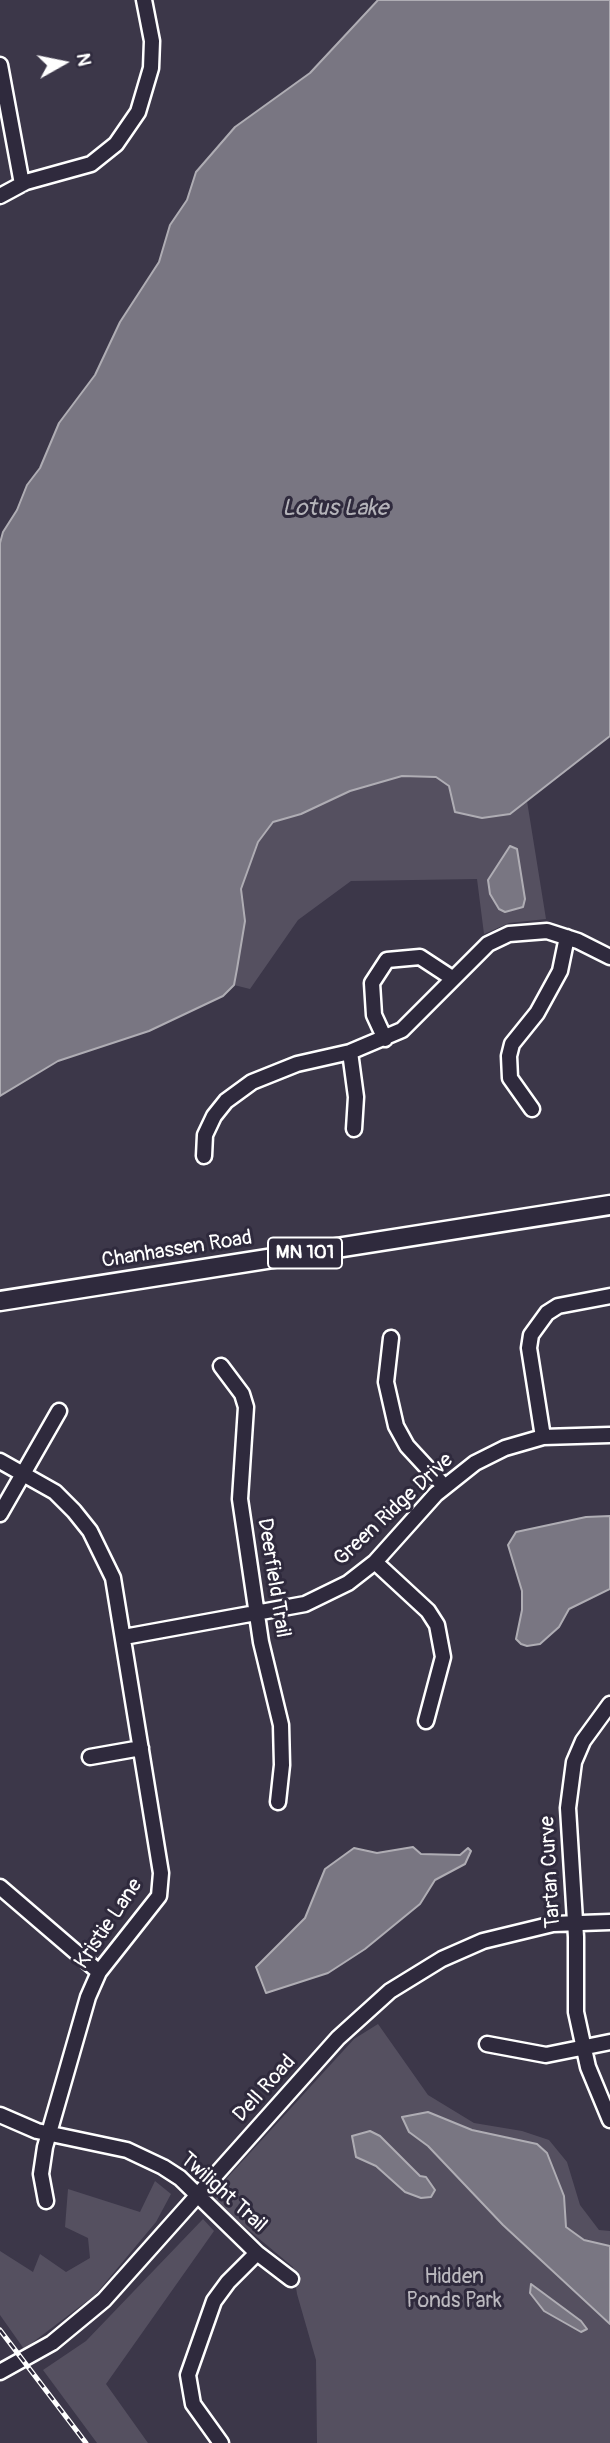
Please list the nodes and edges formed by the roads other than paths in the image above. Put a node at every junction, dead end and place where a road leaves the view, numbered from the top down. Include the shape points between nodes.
1 (144, 0) edge
2 (0, 65) edge
3 (22, 184) junction
4 (0, 196) edge
5 (567, 937) junction
6 (610, 957) edge
7 (453, 978) junction
8 (385, 1039) junction
9 (350, 1052) junction
10 (532, 1109) dead end
11 (354, 1129) dead end
12 (204, 1156) dead end
13 (610, 1205) edge
14 (610, 1296) edge
15 (0, 1301) edge
16 (391, 1338) dead end
17 (222, 1366) dead end
18 (59, 1411) dead end
19 (610, 1435) edge
20 (543, 1437) junction
21 (0, 1461) edge
22 (24, 1472) junction
23 (444, 1486) junction
24 (0, 1514) edge
25 (375, 1562) junction
26 (256, 1614) junction
27 (124, 1637) junction
28 (610, 1704) edge
29 (426, 1721) dead end
30 (141, 1748) junction
31 (90, 1757) dead end
32 (278, 1802) dead end
33 (0, 1888) edge
34 (610, 1922) edge
35 (575, 1923) junction
36 (99, 1972) junction
37 (610, 2042) edge
38 (487, 2043) dead end
39 (583, 2048) junction
40 (0, 2115) edge
41 (610, 2120) edge
42 (48, 2134) junction
43 (199, 2195) junction
44 (46, 2201) dead end
45 (257, 2253) junction
46 (291, 2279) dead end
47 (0, 2372) edge
48 (221, 2443) edge

1 - 3 street via 152,41 151,68 138,112 116,144 92,164
2 - 3 street
3 - 4 street
5 - 6 street
5 - 7 street via 547,931 509,934 488,944
5 - 10 street via 560,971 537,1013 512,1044 509,1056 510,1078
7 - 8 street via 402,1030
7 - 8 street via 419,957 387,960 372,983 374,1016
8 - 9 street
9 - 11 street via 356,1097
9 - 12 street via 297,1064 252,1082 214,1116 205,1135
13 - 15 main road, Chanhassen Road / MN 101
14 - 20 street via 558,1306 531,1335 529,1348
16 - 23 street via 386,1382 396,1426 407,1446
17 - 26 street, Deerfield Trail via 246,1407 240,1499
18 - 22 street
19 - 20 street, Green Ridge Drive
20 - 23 street, Green Ridge Drive via 505,1448
21 - 22 street, Kristie Lane
22 - 24 street
22 - 27 street, Kristie Lane via 55,1492 90,1531 113,1578
23 - 25 street, Green Ridge Drive
25 - 26 street, Green Ridge Drive via 305,1604
25 - 29 street via 437,1625 443,1657
26 - 27 street, Green Ridge Drive
26 - 32 street, Deerfield Trail via 281,1724
27 - 30 street, Kristie Lane
28 - 35 street, Tartan Curve via 583,1741 569,1786
30 - 31 street
30 - 36 street, Kristie Lane via 162,1885 152,1906
33 - 36 street
34 - 35 street, Dell Road
35 - 39 street, Tartan Curve via 574,1983
35 - 43 street, Dell Road via 483,1941 442,1959 390,1991 338,2038
36 - 42 street, Kristie Lane via 79,2023
37 - 39 street
38 - 39 street via 546,2055
39 - 41 street, Tartan Curve
40 - 42 street, Twilight Trail
42 - 43 street, Twilight Trail via 146,2157
42 - 44 street, Kristie Lane via 41,2174
43 - 45 street, Twilight Trail
43 - 47 street, Dell Road via 79,2323
45 - 46 street, Twilight Trail
45 - 48 street via 214,2301 188,2375 193,2404

